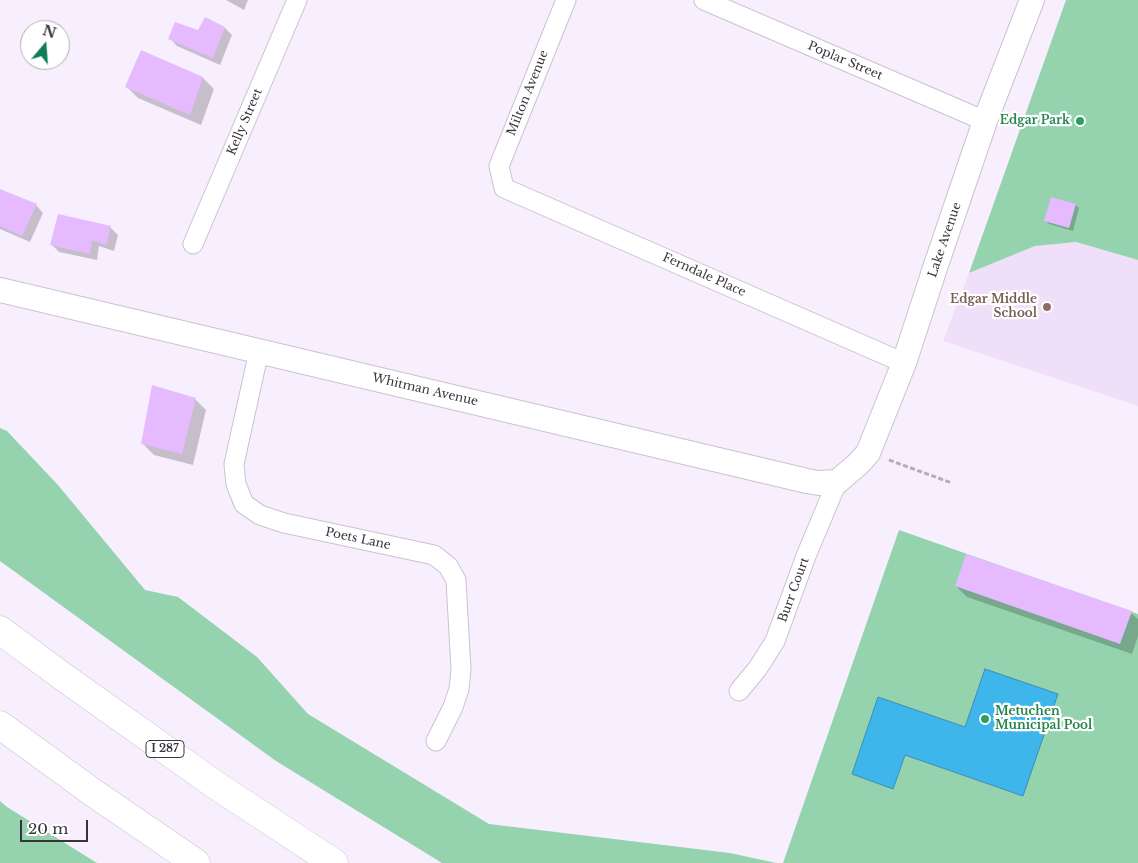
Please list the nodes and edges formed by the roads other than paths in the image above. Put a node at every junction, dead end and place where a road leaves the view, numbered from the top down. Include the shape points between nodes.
1 (297, 0) edge
2 (566, 0) edge
3 (704, 0) edge
4 (1032, 0) edge
5 (986, 121) junction
6 (504, 188) joint
7 (193, 244) dead end
8 (0, 290) edge
9 (258, 351) junction
10 (904, 363) junction
11 (842, 478) junction
12 (0, 630) edge
13 (739, 691) dead end
14 (0, 725) edge
15 (436, 741) dead end
16 (196, 863) edge
17 (334, 863) edge

1 - 7 street, Kelly Street
2 - 6 street, Milton Avenue via 499,166
3 - 5 street, Poplar Street
4 - 5 street, Lake Avenue
5 - 10 street, Lake Avenue
6 - 10 street, Ferndale Place
8 - 9 street, Whitman Avenue
9 - 11 street, Whitman Avenue via 819,483
9 - 15 street, Poets Lane via 234,464 236,484 244,504 260,515 284,523 434,555 448,566 456,580 461,670 459,689
10 - 11 street, Lake Avenue via 868,453
11 - 13 street, Burr Court via 806,556 775,641
12 - 17 highway, I 287 via 217,786
14 - 16 highway

